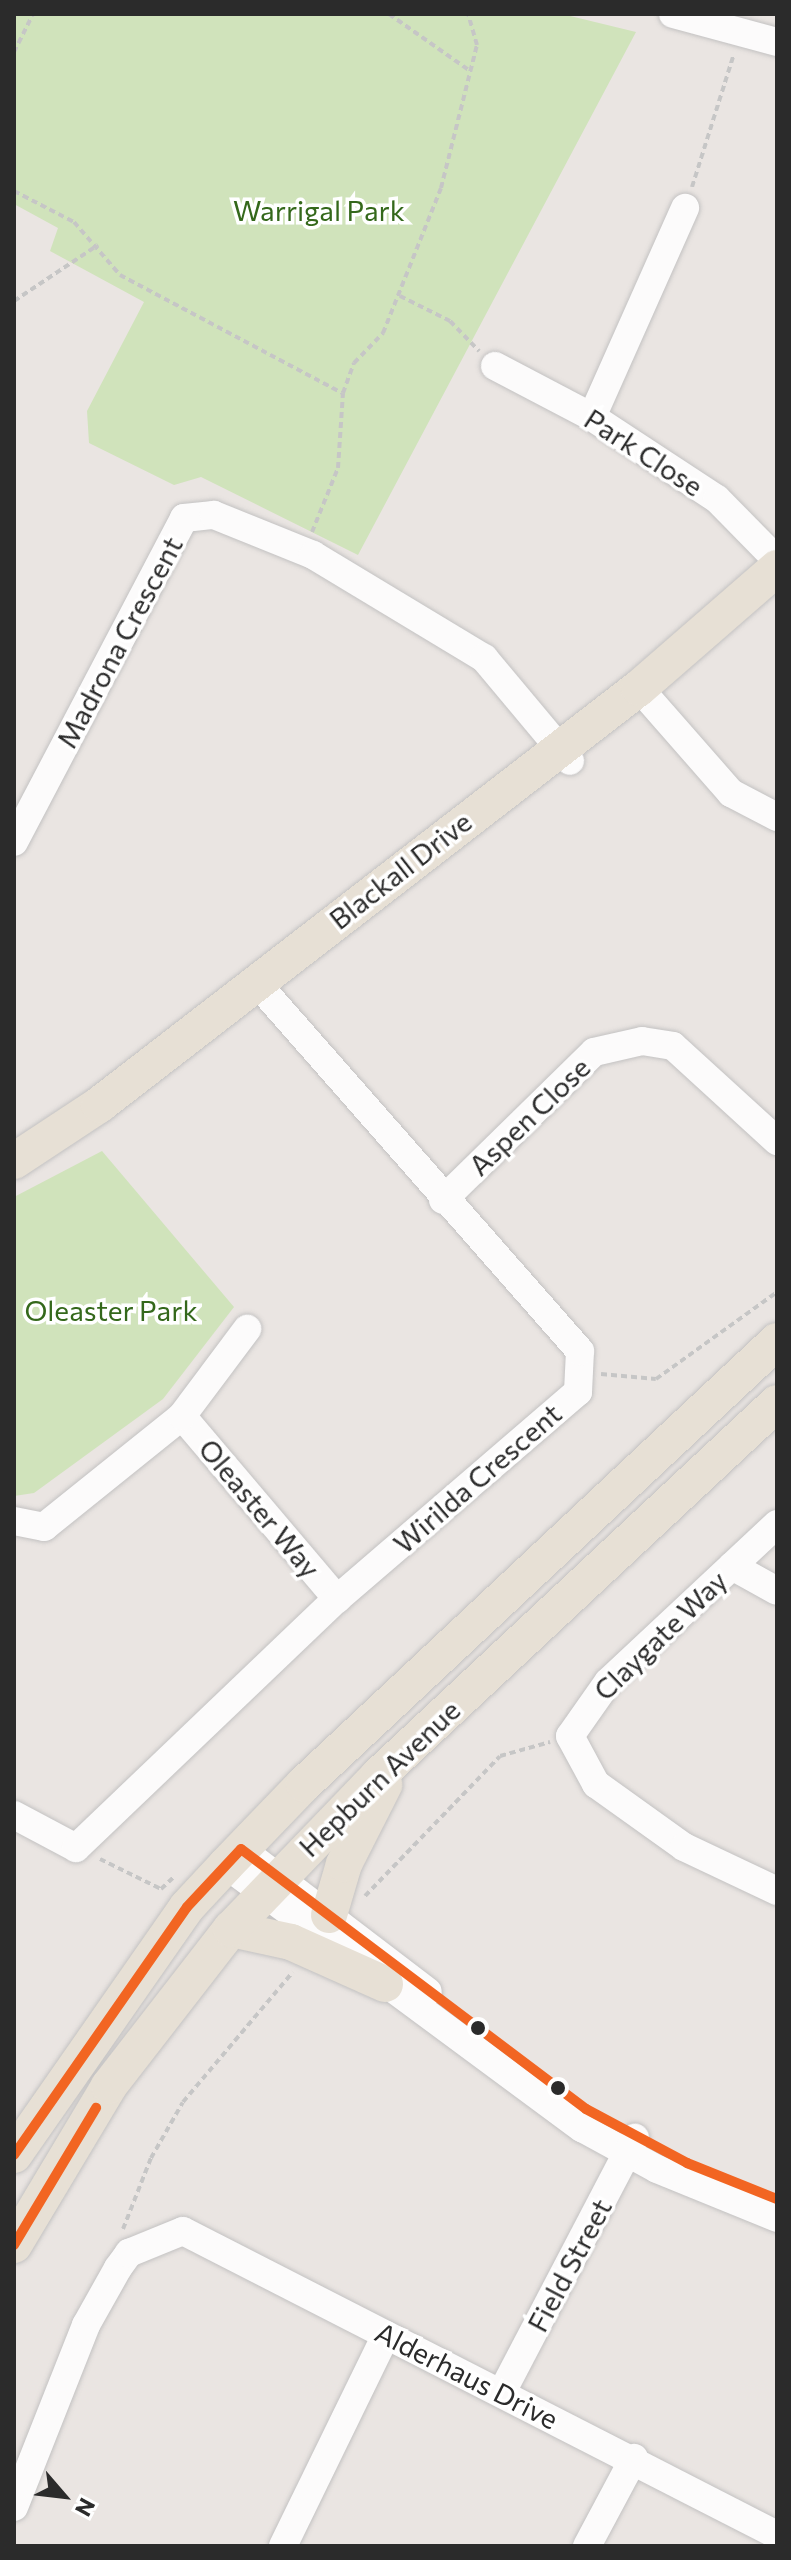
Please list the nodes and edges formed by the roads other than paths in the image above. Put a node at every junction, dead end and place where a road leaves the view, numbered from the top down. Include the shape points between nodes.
1 (673, 14) edge
2 (777, 42) edge
3 (685, 208) road end
4 (495, 366) road end
5 (592, 417) junction
6 (777, 560) edge
7 (777, 568) edge
8 (777, 596) edge
9 (645, 696) junction
10 (564, 754) junction
11 (777, 817) edge
12 (14, 842) edge
13 (261, 989) junction
14 (777, 1141) edge
15 (14, 1161) edge
16 (14, 1178) edge
17 (443, 1200) junction
18 (247, 1329) dead end
19 (777, 1341) edge
20 (777, 1403) edge
21 (182, 1416) junction
22 (14, 1521) edge
23 (777, 1524) edge
24 (732, 1566) junction
25 (777, 1591) edge
26 (337, 1599) junction
27 (421, 1736) junction
28 (14, 1815) edge
29 (234, 1857) junction
30 (271, 1885) junction
31 (777, 1891) edge
32 (329, 1915) junction
33 (231, 1929) junction
34 (385, 1984) junction
35 (631, 2146) junction
36 (14, 2155) edge
37 (777, 2199) edge
38 (777, 2218) edge
39 (14, 2245) edge
40 (386, 2335) junction
41 (502, 2392) junction
42 (634, 2458) junction
43 (14, 2507) edge
44 (777, 2535) edge
45 (283, 2546) edge
46 (587, 2546) edge

1 - 2 street
3 - 5 street
4 - 5 street, Park Close
5 - 6 street, Park Close via 717,499
7 - 9 main road, Blackall Drive
8 - 9 main road, Blackall Drive
9 - 10 main road, Blackall Drive
9 - 11 street via 731,793
10 - 12 street, Madrona Crescent via 484,658 313,555 214,515 184,518
10 - 13 main road, Blackall Drive
13 - 15 main road, Blackall Drive
13 - 16 main road, Blackall Drive via 99,1127
13 - 17 street, Wirilda Crescent
14 - 17 street, Aspen Close via 673,1046 642,1041 594,1052
17 - 26 street, Wirilda Crescent via 580,1351 578,1392
18 - 21 street, Oleaster Way
19 - 29 main road, Hepburn Avenue
20 - 27 main road, Hepburn Avenue
21 - 22 street, Oleaster Way via 44,1527
21 - 26 street, Oleaster Way
23 - 24 street, Claygate Way
24 - 25 street
24 - 31 street, Claygate Way via 608,1682 570,1736 596,1784 684,1847
26 - 28 street, Wirilda Crescent via 76,1848
27 - 30 main road, Hepburn Avenue
27 - 32 main road via 363,1822
29 - 30 street
29 - 36 main road, Hepburn Avenue via 187,1907
30 - 32 street
30 - 33 main road, Hepburn Avenue
30 - 34 street
32 - 35 street
33 - 34 main road via 291,1942
33 - 39 main road, Hepburn Avenue via 109,2086
34 - 35 street via 548,2106
35 - 37 street
35 - 38 street
35 - 41 street, Field Street
40 - 41 street, Alderhaus Drive
40 - 43 street, Alderhaus Drive via 203,2237 183,2231 129,2253 86,2325
40 - 45 street
41 - 42 street, Alderhaus Drive
42 - 44 street, Alderhaus Drive
42 - 46 street

